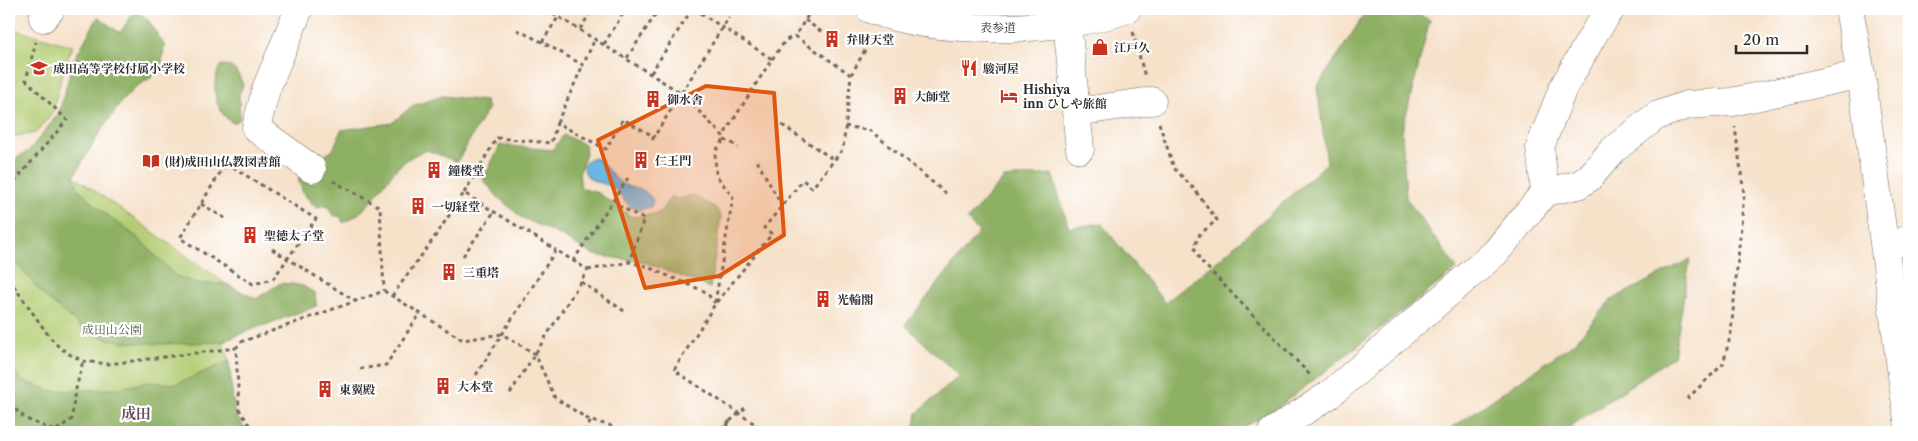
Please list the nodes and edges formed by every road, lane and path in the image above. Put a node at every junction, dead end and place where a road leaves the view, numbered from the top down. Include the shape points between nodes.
1 (299, 9) edge
2 (546, 9) edge
3 (593, 9) edge
4 (626, 9) edge
5 (659, 9) edge
6 (693, 9) edge
7 (812, 9) edge
8 (871, 9) edge
9 (1611, 9) edge
10 (1849, 9) edge
11 (47, 13) edge
12 (559, 16) junction
13 (729, 17) dead end
14 (1129, 17) edge
15 (805, 20) junction
16 (1067, 23) junction
17 (722, 27) junction
18 (517, 30) dead end
19 (580, 30) junction
20 (823, 33) dead end
21 (795, 36) junction
22 (595, 39) junction
23 (542, 42) junction
24 (604, 44) junction
25 (627, 58) junction
26 (772, 59) junction
27 (583, 65) junction
28 (651, 74) junction
29 (1861, 74) junction
30 (850, 75) junction
31 (681, 93) junction
32 (1152, 101) junction
33 (1732, 102) junction
34 (1076, 112) junction
35 (557, 123) junction
36 (782, 125) dead end
37 (845, 126) junction
38 (724, 138) junction
39 (738, 148) dead end
40 (1080, 149) dead end
41 (834, 160) junction
42 (757, 162) dead end
43 (312, 169) joint
44 (627, 179) dead end
45 (9, 188) edge
46 (1545, 192) junction
47 (464, 193) junction
48 (949, 196) dead end
49 (615, 198) junction
50 (201, 204) junction
51 (782, 206) junction
52 (494, 212) junction
53 (228, 220) dead end
54 (1897, 243) edge
55 (272, 249) dead end
56 (556, 250) junction
57 (463, 256) dead end
58 (288, 259) junction
59 (574, 261) junction
60 (629, 262) junction
61 (588, 270) junction
62 (9, 279) edge
63 (581, 282) junction
64 (384, 291) junction
65 (392, 296) junction
66 (355, 301) junction
67 (715, 304) junction
68 (420, 313) junction
69 (627, 313) dead end
70 (502, 334) junction
71 (236, 348) junction
72 (535, 354) junction
73 (83, 361) junction
74 (360, 368) dead end
75 (476, 375) dead end
76 (1329, 395) junction
77 (509, 396) dead end
78 (1686, 399) dead end
79 (9, 404) edge
80 (745, 408) dead end
81 (591, 421) junction
82 (726, 424) junction
83 (1909, 427) edge
84 (721, 429) dead end
85 (254, 432) edge
86 (584, 432) edge
87 (620, 432) edge
88 (738, 432) edge
89 (765, 432) edge
90 (1272, 432) edge

1 - 43 street via 266,90 256,128
2 - 12 path
3 - 19 path
4 - 24 path
5 - 25 path
6 - 17 path
6 - 28 path
7 - 15 path
8 - 16 street, 表参道 via 909,20 954,26
8 - 30 path via 868,20 873,37
9 - 46 street via 1563,88 1540,147
10 - 29 street
11 - 45 path via 26,80 67,120
12 - 19 path
12 - 23 path
13 - 17 path
14 - 16 street, 表参道 via 1113,14
14 - 32 path
15 - 20 path
15 - 21 path
16 - 34 street
17 - 26 path
17 - 31 path
18 - 23 path
19 - 22 path
21 - 26 path via 786,40
21 - 30 path
22 - 24 path
22 - 27 path
23 - 27 path
24 - 25 path
25 - 28 path
26 - 38 path
27 - 35 path
28 - 31 path
29 - 33 street
29 - 54 street
30 - 37 path
31 - 35 path via 653,139 623,119 606,149
31 - 38 path
32 - 34 street
32 - 76 path via 1174,168 1217,220 1200,234 1194,247 1200,260
33 - 46 street via 1687,105 1656,116 1613,150 1589,178 1578,185
33 - 78 path via 1744,194 1731,333 1723,364
34 - 40 street
35 - 47 path via 551,143 497,138
36 - 41 path
37 - 41 path via 843,149
37 - 48 path via 871,131
38 - 39 path
38 - 67 path via 715,152 716,175 733,197
41 - 51 path via 812,188 803,180
42 - 51 path
43 - 64 path via 380,207
44 - 49 path
46 - 76 street via 1495,253
47 - 52 path
47 - 65 path
49 - 59 path
49 - 60 path via 619,206 644,219
50 - 53 path
50 - 58 path via 180,238 253,284 273,279
50 - 58 path via 226,163 316,219
51 - 67 path via 764,228 772,234
52 - 56 path
52 - 57 path
54 - 83 street
55 - 58 path
56 - 59 path
56 - 70 path
58 - 66 path
59 - 61 path
60 - 61 path
60 - 67 path via 706,292
61 - 63 path
62 - 73 path via 59,347
63 - 69 path
63 - 72 path
64 - 65 path
64 - 66 path
65 - 68 path
66 - 71 path via 241,342
67 - 89 path via 674,370
68 - 70 path via 464,340
68 - 74 path via 386,365
70 - 72 path
70 - 75 path
71 - 73 path via 108,364
71 - 85 path via 239,409
72 - 77 path
72 - 81 path via 555,398
73 - 79 path via 72,419 55,431 26,419
76 - 90 street
80 - 82 path, bridge
81 - 86 path
81 - 87 path via 609,425
82 - 84 path
82 - 88 path

